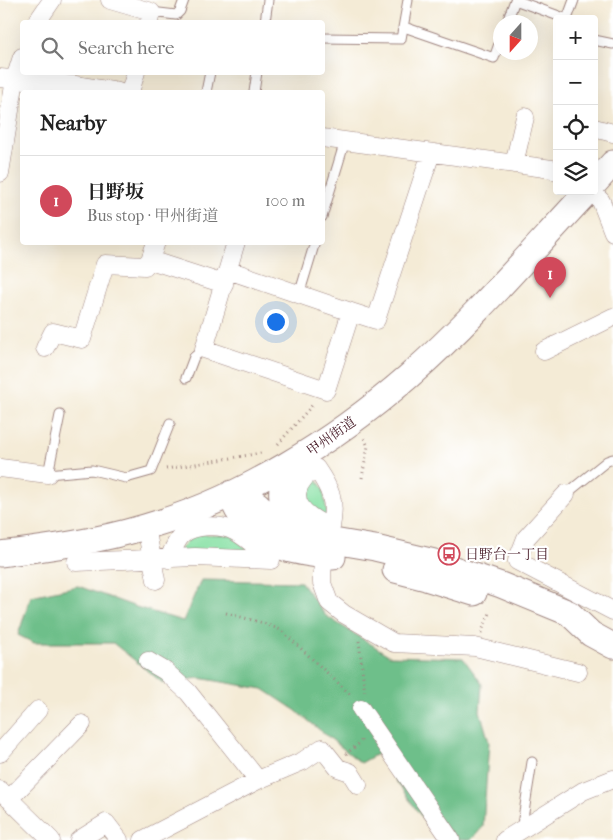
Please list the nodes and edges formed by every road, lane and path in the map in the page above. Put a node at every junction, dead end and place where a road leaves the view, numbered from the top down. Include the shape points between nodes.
1 (52, 0) edge
2 (110, 0) edge
3 (184, 0) edge
4 (268, 0) edge
5 (408, 0) edge
6 (574, 0) edge
7 (510, 15) edge
8 (556, 15) edge
9 (568, 15) edge
10 (150, 18) edge
11 (38, 20) edge
12 (264, 20) edge
13 (404, 28) junction
14 (325, 38) edge
15 (598, 41) edge
16 (613, 44) edge
17 (493, 58) edge
18 (20, 60) edge
19 (135, 75) edge
20 (209, 75) edge
21 (257, 75) edge
22 (8, 78) edge
23 (105, 90) edge
24 (131, 90) edge
25 (206, 90) edge
26 (254, 90) edge
27 (524, 117) dead end
28 (598, 129) edge
29 (613, 132) edge
30 (325, 138) edge
31 (345, 141) junction
32 (431, 154) junction
33 (613, 163) edge
34 (514, 164) junction
35 (553, 170) edge
36 (0, 173) edge
37 (598, 180) edge
38 (586, 195) edge
39 (594, 195) edge
40 (325, 207) edge
41 (613, 232) edge
42 (155, 245) edge
43 (235, 245) edge
44 (314, 245) edge
45 (150, 260) junction
46 (226, 277) junction
47 (299, 295) junction
48 (351, 312) junction
49 (613, 317) edge
50 (45, 348) dead end
51 (204, 349) junction
52 (544, 350) dead end
53 (186, 378) dead end
54 (326, 390) junction
55 (60, 415) dead end
56 (170, 422) dead end
57 (363, 436) dead end
58 (277, 445) dead end
59 (262, 453) dead end
60 (300, 457) junction
61 (613, 459) edge
62 (0, 468) edge
63 (151, 471) junction
64 (48, 474) junction
65 (362, 478) dead end
66 (232, 493) junction
67 (566, 494) joint
68 (146, 527) junction
69 (327, 541) junction
70 (0, 554) edge
71 (161, 559) junction
72 (76, 562) dead end
73 (156, 580) dead end
74 (491, 611) dead end
75 (613, 611) edge
76 (226, 613) dead end
77 (356, 621) junction
78 (613, 646) edge
79 (475, 647) junction
80 (148, 661) dead end
81 (578, 672) dead end
82 (361, 709) junction
83 (38, 710) dead end
84 (82, 724) dead end
85 (0, 753) edge
86 (334, 762) junction
87 (532, 762) dead end
88 (613, 778) edge
89 (258, 780) junction
90 (358, 785) dead end
91 (5, 794) edge
92 (521, 831) junction
93 (50, 840) edge
94 (79, 840) edge
95 (119, 840) edge
96 (143, 840) edge
97 (451, 840) edge
98 (505, 840) edge

1 - 11 street
2 - 10 street
3 - 10 lane via 176,15
4 - 12 lane
5 - 13 lane
6 - 9 lane
7 - 8 lane via 515,0
13 - 14 lane via 401,39
13 - 17 lane
15 - 16 lane
18 - 22 street
19 - 24 street
20 - 25 lane
21 - 26 lane
22 - 23 street
22 - 36 street
27 - 34 street
28 - 29 street
30 - 31 street
31 - 32 street
31 - 40 lane
32 - 34 street
32 - 48 street via 376,320
33 - 37 main road
34 - 35 street
38 - 60 main road, 甲州街道 via 423,363 378,402
39 - 41 street via 601,201
42 - 45 street
43 - 46 street
44 - 47 lane
45 - 46 street
45 - 50 street via 145,266 105,264 82,339 53,332
46 - 47 street
46 - 51 street
47 - 48 street
48 - 54 street
49 - 52 street
51 - 53 lane via 194,357
51 - 54 street
54 - 58 path
55 - 64 lane
56 - 63 lane
57 - 65 path via 368,446
59 - 63 path
60 - 66 main road, 甲州街道
60 - 69 main road via 287,474 281,490 285,507 293,521
61 - 67 lane
62 - 64 street
63 - 64 lane via 126,478 92,470
66 - 68 main road, 甲州街道
66 - 69 main road via 257,504 282,527
67 - 75 street via 526,538 517,561
68 - 70 main road, 甲州街道 via 100,539
68 - 71 street
69 - 77 street via 322,583 329,602
69 - 78 main road via 434,562 501,585 569,613 591,634
71 - 71 street via 195,557 271,560 233,530 220,526 195,528 183,535
71 - 72 street
71 - 73 street
74 - 79 path
76 - 82 path via 281,630
77 - 79 street via 394,643
77 - 82 path via 365,695
79 - 81 street
80 - 89 street via 188,692
82 - 86 path via 361,742
82 - 97 street
83 - 85 street
84 - 91 street
86 - 89 street via 322,748 303,761
86 - 90 street via 338,768 350,772
87 - 92 lane
88 - 92 street via 583,791
89 - 96 street
91 - 93 street
92 - 98 street
94 - 95 street via 106,823

